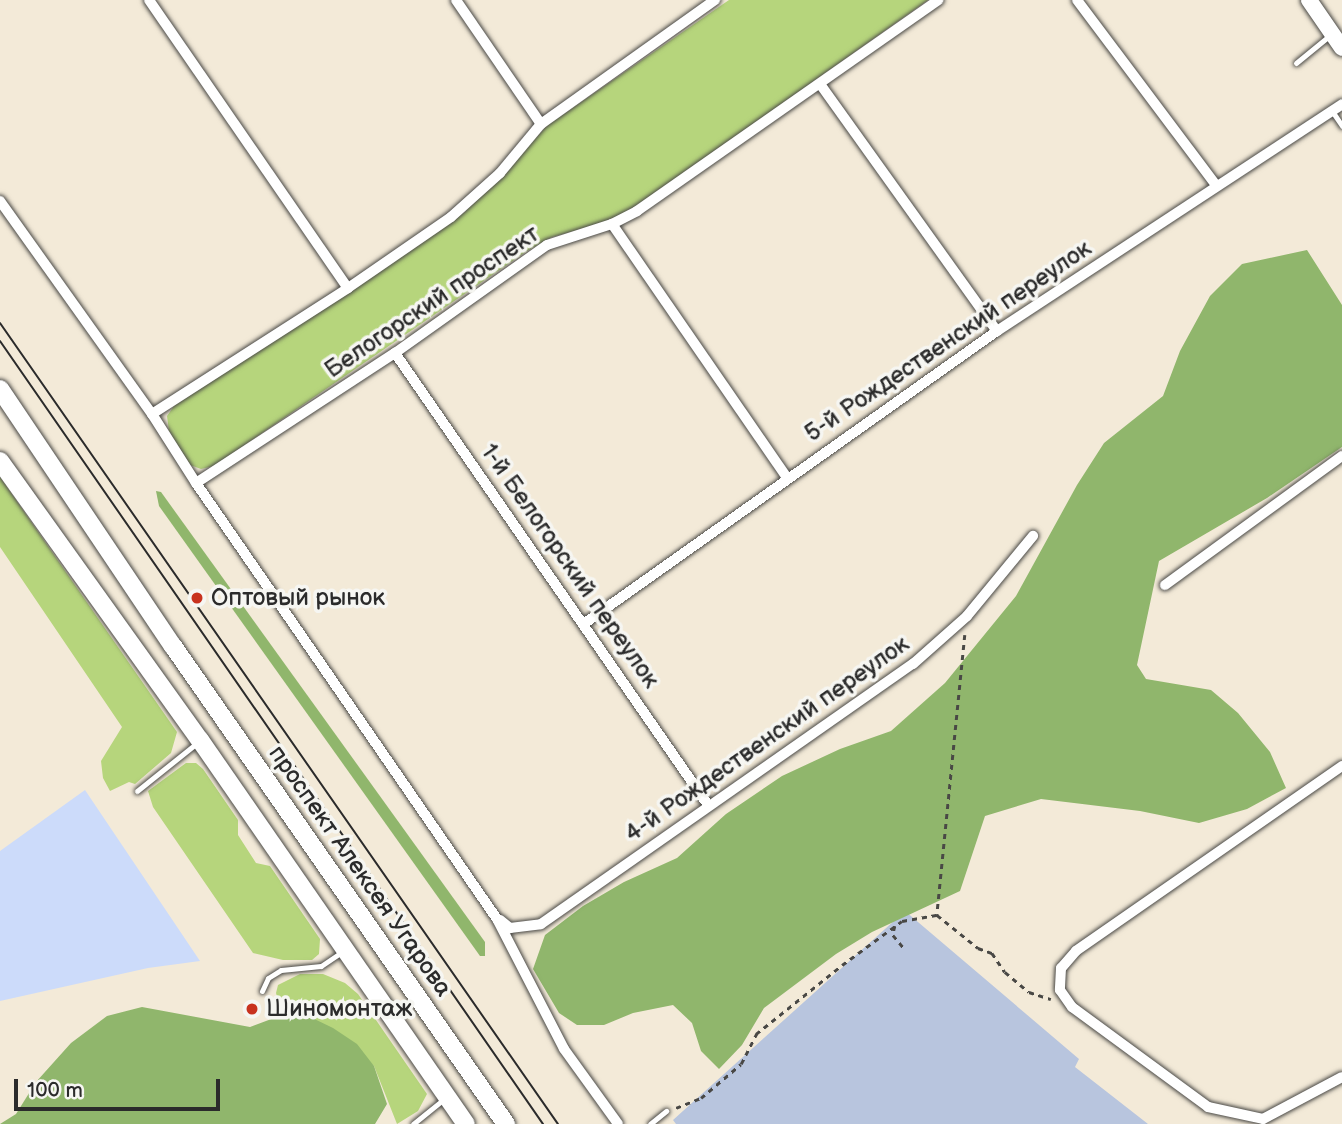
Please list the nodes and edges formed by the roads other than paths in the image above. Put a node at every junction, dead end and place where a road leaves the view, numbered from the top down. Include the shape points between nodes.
1 (149, 0) edge
2 (456, 0) edge
3 (715, 0) edge
4 (938, 0) edge
5 (1077, 0) edge
6 (1309, 0) edge
7 (1332, 34) junction
8 (1342, 48) edge
9 (1296, 62) dead end
10 (820, 84) junction
11 (1342, 104) edge
12 (1332, 111) junction
13 (541, 124) junction
14 (1342, 126) edge
15 (1216, 185) junction
16 (0, 201) edge
17 (612, 224) junction
18 (348, 288) junction
19 (997, 331) junction
20 (395, 353) junction
21 (0, 388) edge
22 (152, 414) junction
23 (1342, 456) edge
24 (0, 461) edge
25 (787, 478) junction
26 (196, 483) junction
27 (1033, 536) dead end
28 (1165, 585) dead end
29 (585, 623) junction
30 (173, 646) junction
31 (146, 664) junction
32 (200, 740) junction
33 (1342, 766) edge
34 (137, 791) dead end
35 (708, 805) junction
36 (497, 919) junction
37 (346, 950) junction
38 (262, 991) dead end
39 (1342, 1077) edge
40 (447, 1096) junction
41 (666, 1111) road end
42 (413, 1124) edge
43 (466, 1124) edge
44 (506, 1124) edge
45 (618, 1124) edge
46 (650, 1124) edge

1 - 18 street
2 - 13 street
3 - 13 street
4 - 10 street, Белогорский проспект
5 - 15 street
6 - 7 main road
7 - 8 main road
7 - 9 lane
10 - 17 street, Белогорский проспект
10 - 19 street
11 - 12 street, 5-й Рождественский переулок
12 - 14 lane
12 - 15 street, 5-й Рождественский переулок
13 - 18 street via 500,173 451,216
15 - 19 street, 5-й Рождественский переулок
16 - 22 street
17 - 20 street, Белогорский проспект via 547,245
17 - 25 street
18 - 22 street
19 - 25 street, 5-й Рождественский переулок
20 - 26 street, Белогорский проспект
20 - 29 street, 1-й Белогорский переулок
21 - 30 main road, проспект Алексея Угарова
22 - 26 street
23 - 28 street
24 - 31 main road
25 - 29 street, 5-й Рождественский переулок
26 - 36 street
27 - 35 street, 4-й Рождественский переулок via 967,617 913,664
29 - 35 street, 1-й Белогорский переулок
30 - 31 main road
30 - 44 main road, проспект Алексея Угарова
31 - 32 main road
32 - 34 lane
32 - 37 main road
33 - 39 street via 1076,951 1061,968 1060,990 1065,1000 1208,1107 1263,1119
35 - 36 street, 4-й Рождественский переулок via 541,925 510,928
36 - 45 street via 564,1049
37 - 38 lane via 321,966 281,970 268,978
37 - 40 main road
40 - 42 lane
40 - 43 main road
41 - 46 lane

